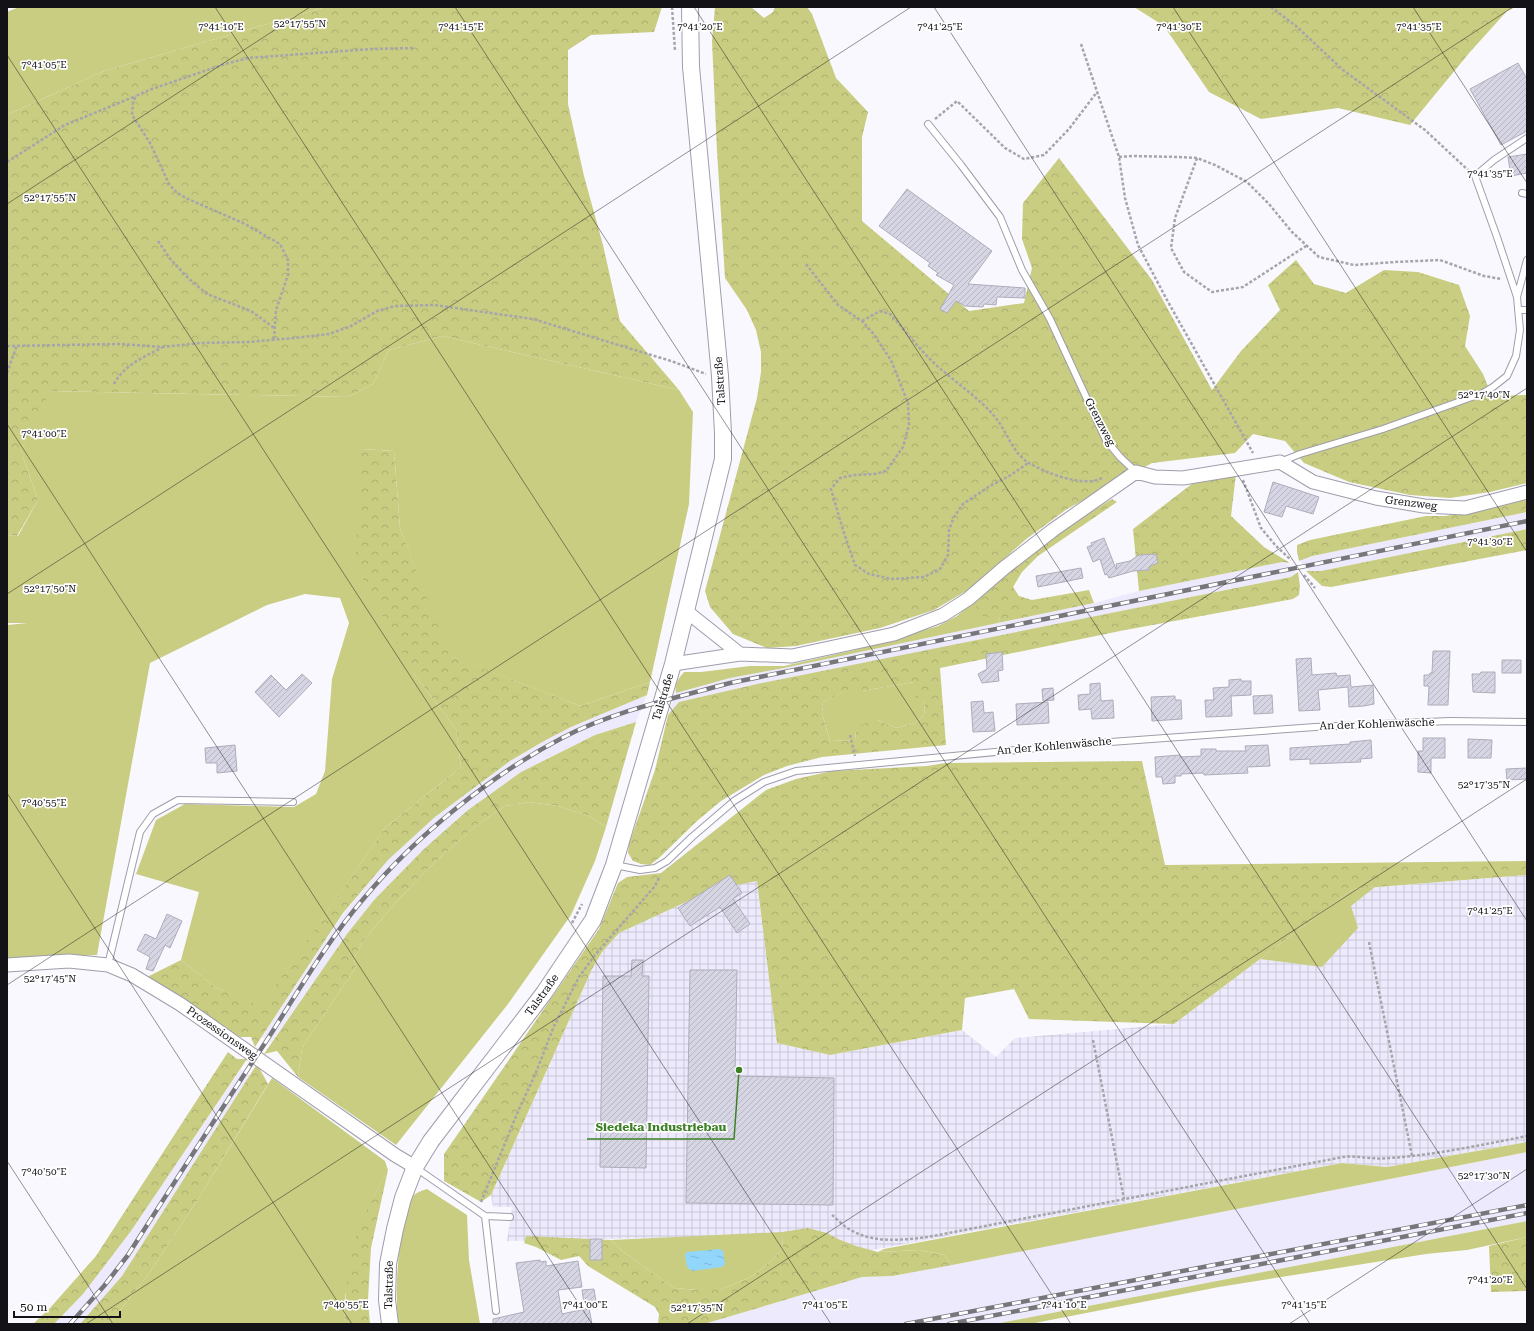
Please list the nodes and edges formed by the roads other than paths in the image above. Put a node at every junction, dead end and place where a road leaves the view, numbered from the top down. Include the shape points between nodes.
1 (690, 7) edge
2 (928, 124) road end
3 (1527, 138) edge
4 (1527, 260) edge
5 (1517, 297) junction
6 (1518, 310) junction
7 (1527, 310) edge
8 (1280, 462) junction
9 (1136, 472) junction
10 (1527, 492) edge
11 (686, 611) junction
12 (740, 654) junction
13 (673, 664) junction
14 (1527, 722) edge
15 (294, 802) dead end
16 (614, 865) junction
17 (7, 965) edge
18 (108, 965) junction
19 (415, 1167) junction
20 (485, 1216) junction
21 (510, 1217) dead end
22 (496, 1311) dead end
23 (390, 1324) edge

1 - 11 street, Talstraße via 691,67 710,377 723,432 723,459
2 - 9 lane, Grenzweg via 1000,217 1022,270 1050,319 1106,440
3 - 5 lane via 1475,176
4 - 5 lane
5 - 6 lane
6 - 7 lane
6 - 8 lane via 1520,330 1516,356 1508,376 1493,387 1483,393
8 - 9 street, Grenzweg via 1184,478 1155,477
8 - 10 street, Grenzweg via 1313,482 1376,498 1424,506 1465,508
9 - 12 street via 1047,535 968,599 944,615 894,634 792,656
11 - 12 street
11 - 13 street, Talstraße
12 - 13 street
13 - 16 street, Talstraße
14 - 16 lane, An der Kohlenwäsche via 1449,721 1316,727 1068,744 796,771 764,782 734,801 667,861 655,868 640,870
15 - 18 lane via 178,800 153,814 140,832
16 - 19 street, Talstraße via 592,920 574,949 544,993 431,1141
17 - 18 street, Prozessionsweg via 70,961
18 - 19 street, Prozessionsweg via 132,975 180,1004
19 - 20 lane
19 - 23 street, Talstraße via 403,1198 388,1264 387,1300
20 - 21 lane
20 - 22 lane

